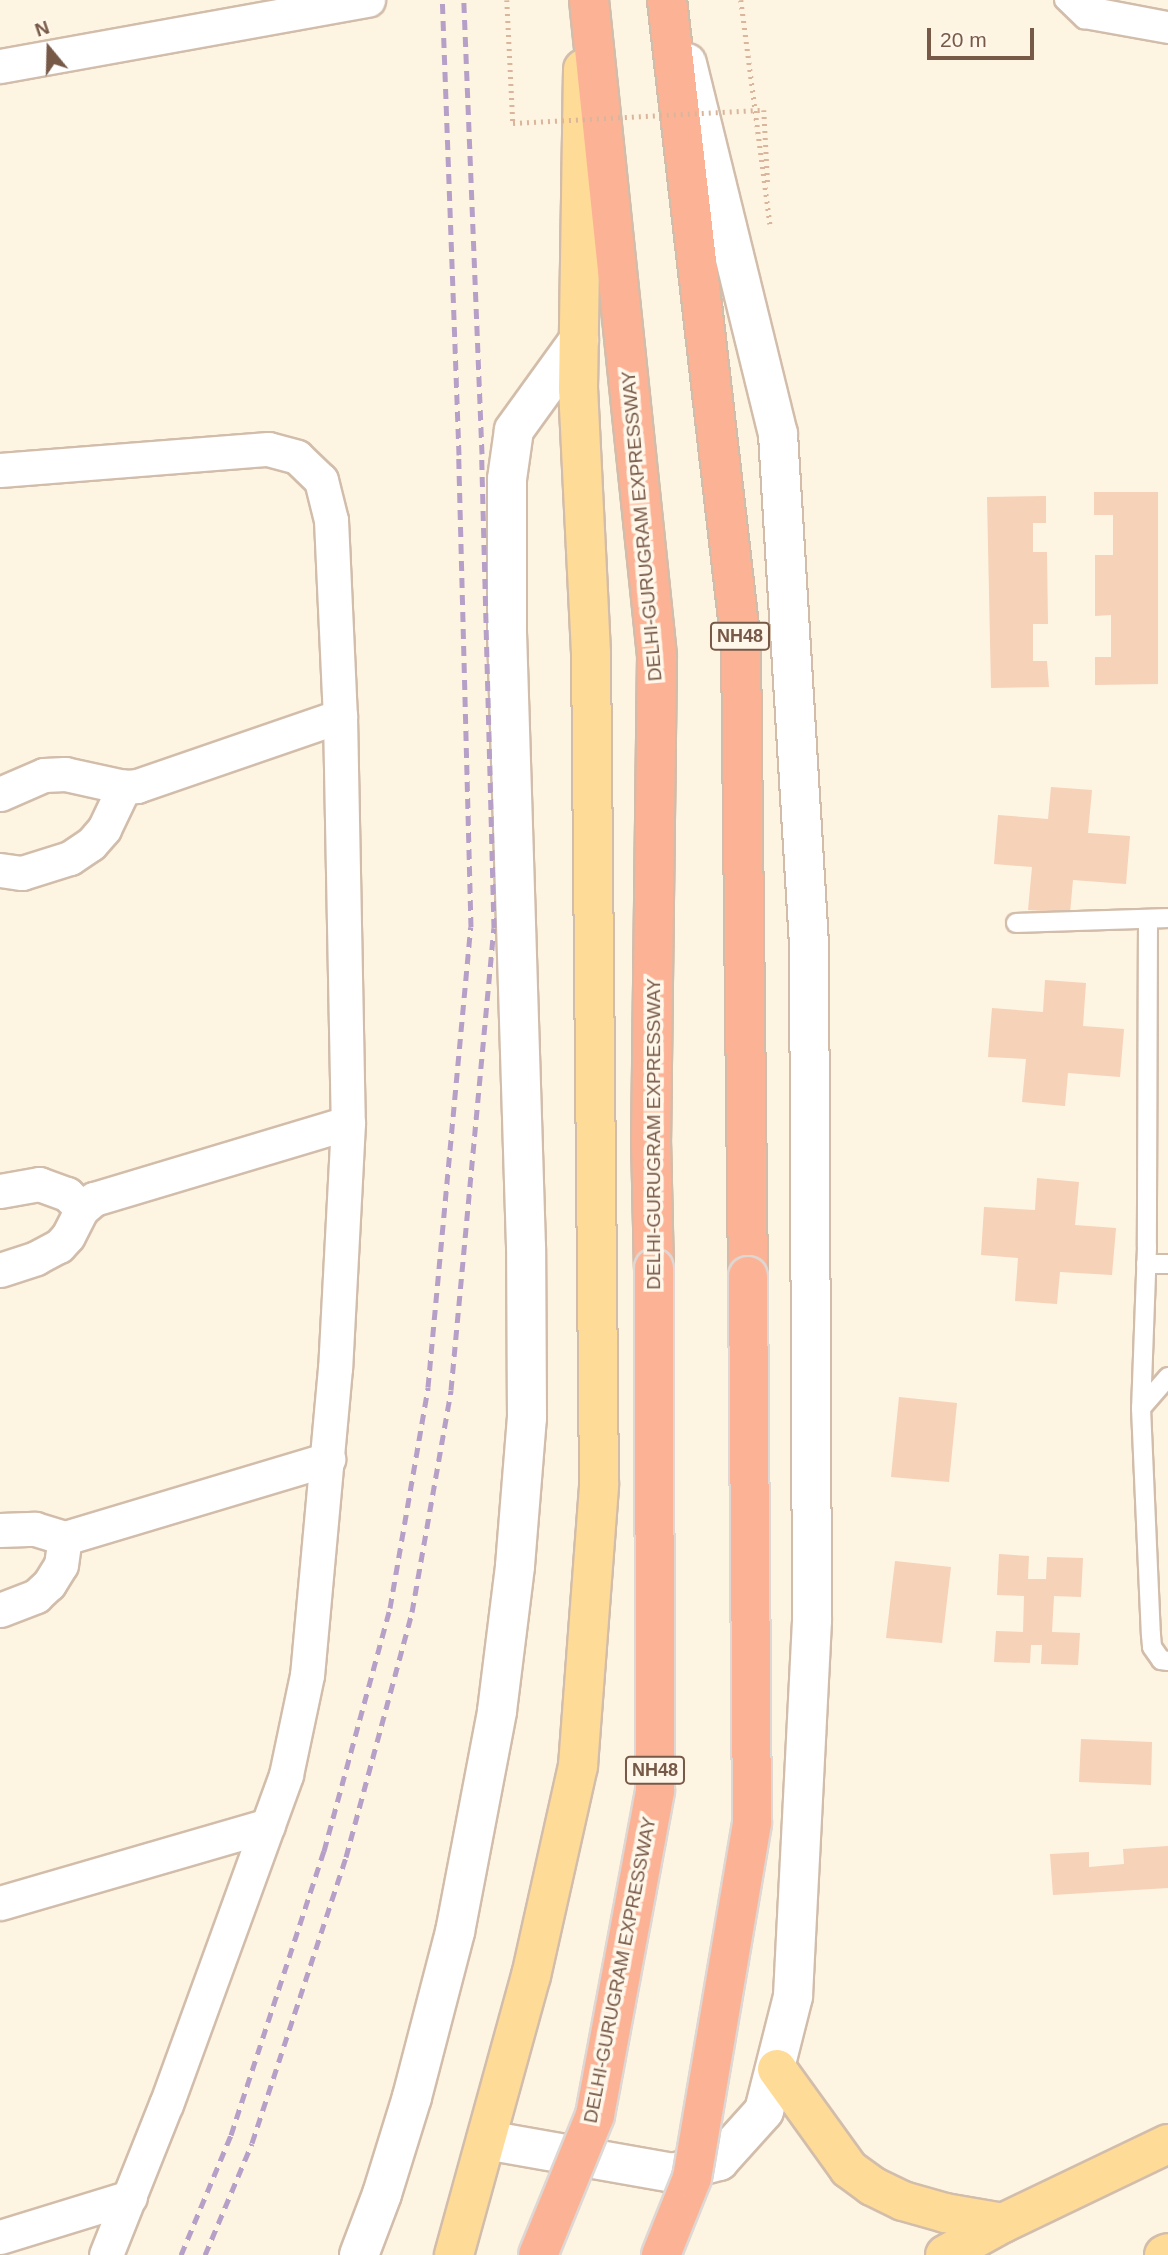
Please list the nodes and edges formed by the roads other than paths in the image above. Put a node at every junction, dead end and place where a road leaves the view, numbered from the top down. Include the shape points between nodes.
1 (368, 0) edge
2 (587, 0) edge
3 (669, 0) edge
4 (1068, 4) edge
5 (1168, 22) edge
6 (1168, 34) edge
7 (0, 66) edge
8 (579, 340) junction
9 (0, 470) edge
10 (340, 716) junction
11 (124, 787) junction
12 (0, 794) edge
13 (0, 870) edge
14 (1168, 918) edge
15 (1148, 919) junction
16 (1016, 923) dead end
17 (348, 1123) junction
18 (0, 1191) edge
19 (82, 1209) junction
20 (1146, 1264) junction
21 (1168, 1264) edge
22 (0, 1270) edge
23 (1168, 1377) edge
24 (1141, 1408) junction
25 (328, 1459) junction
26 (0, 1530) edge
27 (65, 1538) junction
28 (0, 1611) edge
29 (1168, 1661) edge
30 (268, 1825) junction
31 (0, 1903) edge
32 (777, 2068) junction
33 (486, 2140) junction
34 (1168, 2144) edge
35 (130, 2197) junction
36 (1003, 2223) junction
37 (0, 2236) edge
38 (106, 2255) edge
39 (359, 2255) edge
40 (458, 2255) edge
41 (538, 2255) edge
42 (661, 2255) edge
43 (945, 2255) edge

1 - 7 street
2 - 8 main road
2 - 41 highway, DELHI-GURUGRAM EXPRESSWAY / NH48, bridge via 657,656 651,1139 655,1791 595,2115
3 - 32 main road via 778,434 809,944 812,1621 793,1996
3 - 42 highway, NH48, bridge via 741,644 752,1823 692,2178
4 - 5 lane
4 - 6 lane via 1084,19
8 - 33 main road via 591,653 599,1485 578,1766 531,1976
8 - 39 main road via 514,430 507,479 507,631 526,1247 527,1418 515,1566 497,1711 455,1932 416,2085
9 - 10 street via 268,449 297,457 321,480 331,520
10 - 11 street via 152,782
10 - 17 street
11 - 12 street via 65,774 44,775
11 - 13 street via 104,829 71,858 22,873
14 - 15 lane
15 - 16 lane
15 - 20 lane
17 - 19 street via 104,1195
17 - 25 street
18 - 19 street via 39,1184 67,1194
19 - 22 street via 59,1246
20 - 21 lane
20 - 24 lane
23 - 24 lane
24 - 29 lane via 1152,1647 1161,1660
25 - 27 street
25 - 30 street via 307,1675 286,1775
26 - 27 street via 34,1529
27 - 28 street via 61,1565 49,1584 36,1596
30 - 31 street
30 - 35 street
32 - 33 main road via 764,2111 719,2161 673,2173
32 - 36 main road via 849,2169 872,2186 903,2201
33 - 40 main road
34 - 36 main road
35 - 37 street
35 - 38 street
36 - 43 main road

